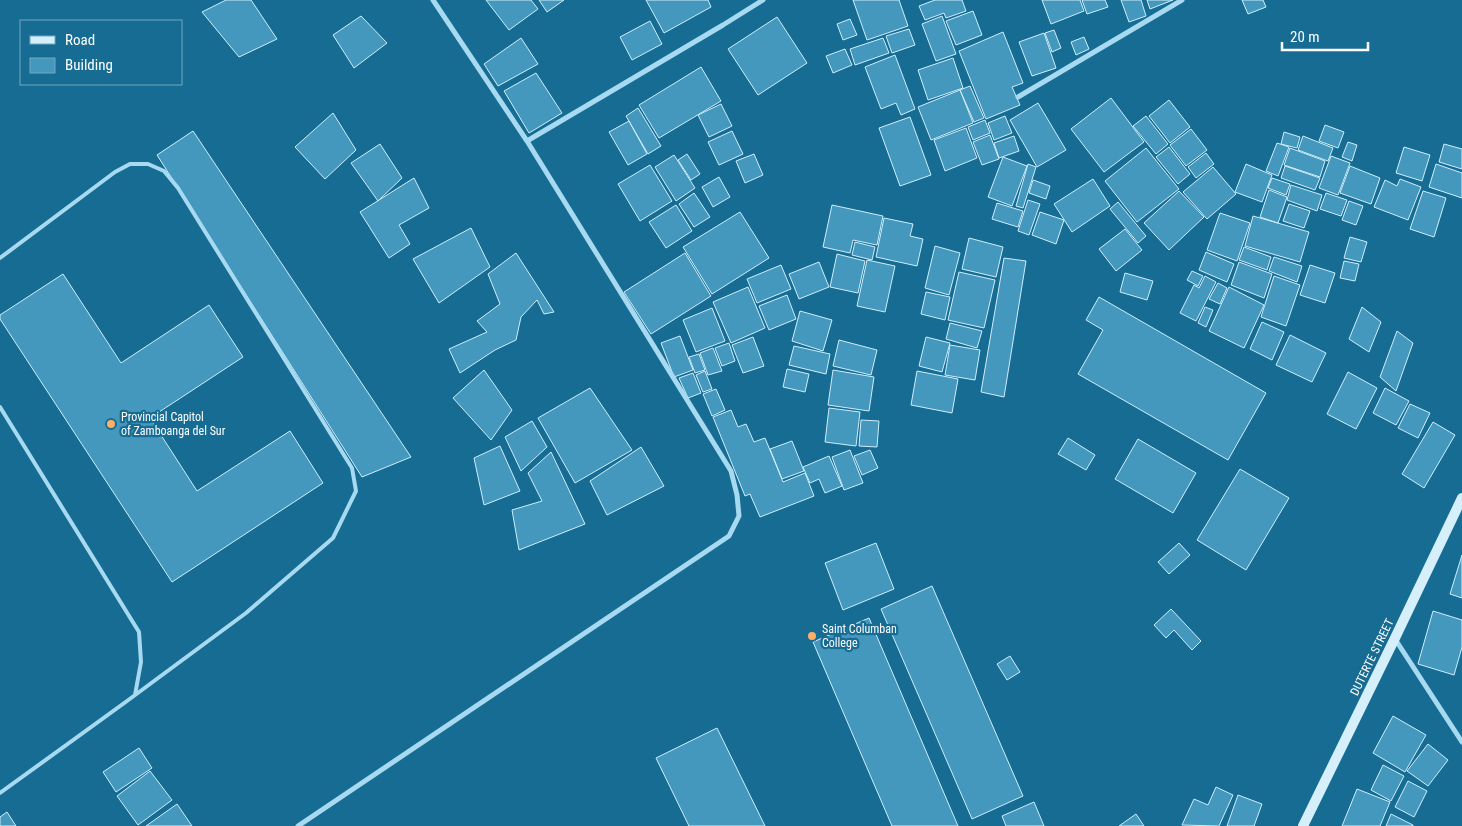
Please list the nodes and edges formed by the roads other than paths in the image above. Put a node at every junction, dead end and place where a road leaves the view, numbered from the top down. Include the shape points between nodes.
1 (433, 0) edge
2 (763, 0) edge
3 (1182, 0) edge
4 (1018, 97) dead end
5 (527, 141) junction
6 (0, 258) edge
7 (0, 407) edge
8 (1462, 498) edge
9 (1395, 638) junction
10 (135, 695) junction
11 (1462, 742) edge
12 (0, 793) edge
13 (298, 826) edge
14 (1303, 826) edge

1 - 5 street
2 - 5 street
3 - 4 street
5 - 13 street via 731,472 738,495 738,516 729,536
6 - 10 lane via 130,164 148,164 164,171 178,188 352,468 356,491 333,538 246,612
7 - 10 lane via 139,632 141,662
8 - 9 main road, DUTERTE STREET
9 - 11 street
9 - 14 main road, DUTERTE STREET
10 - 12 lane

